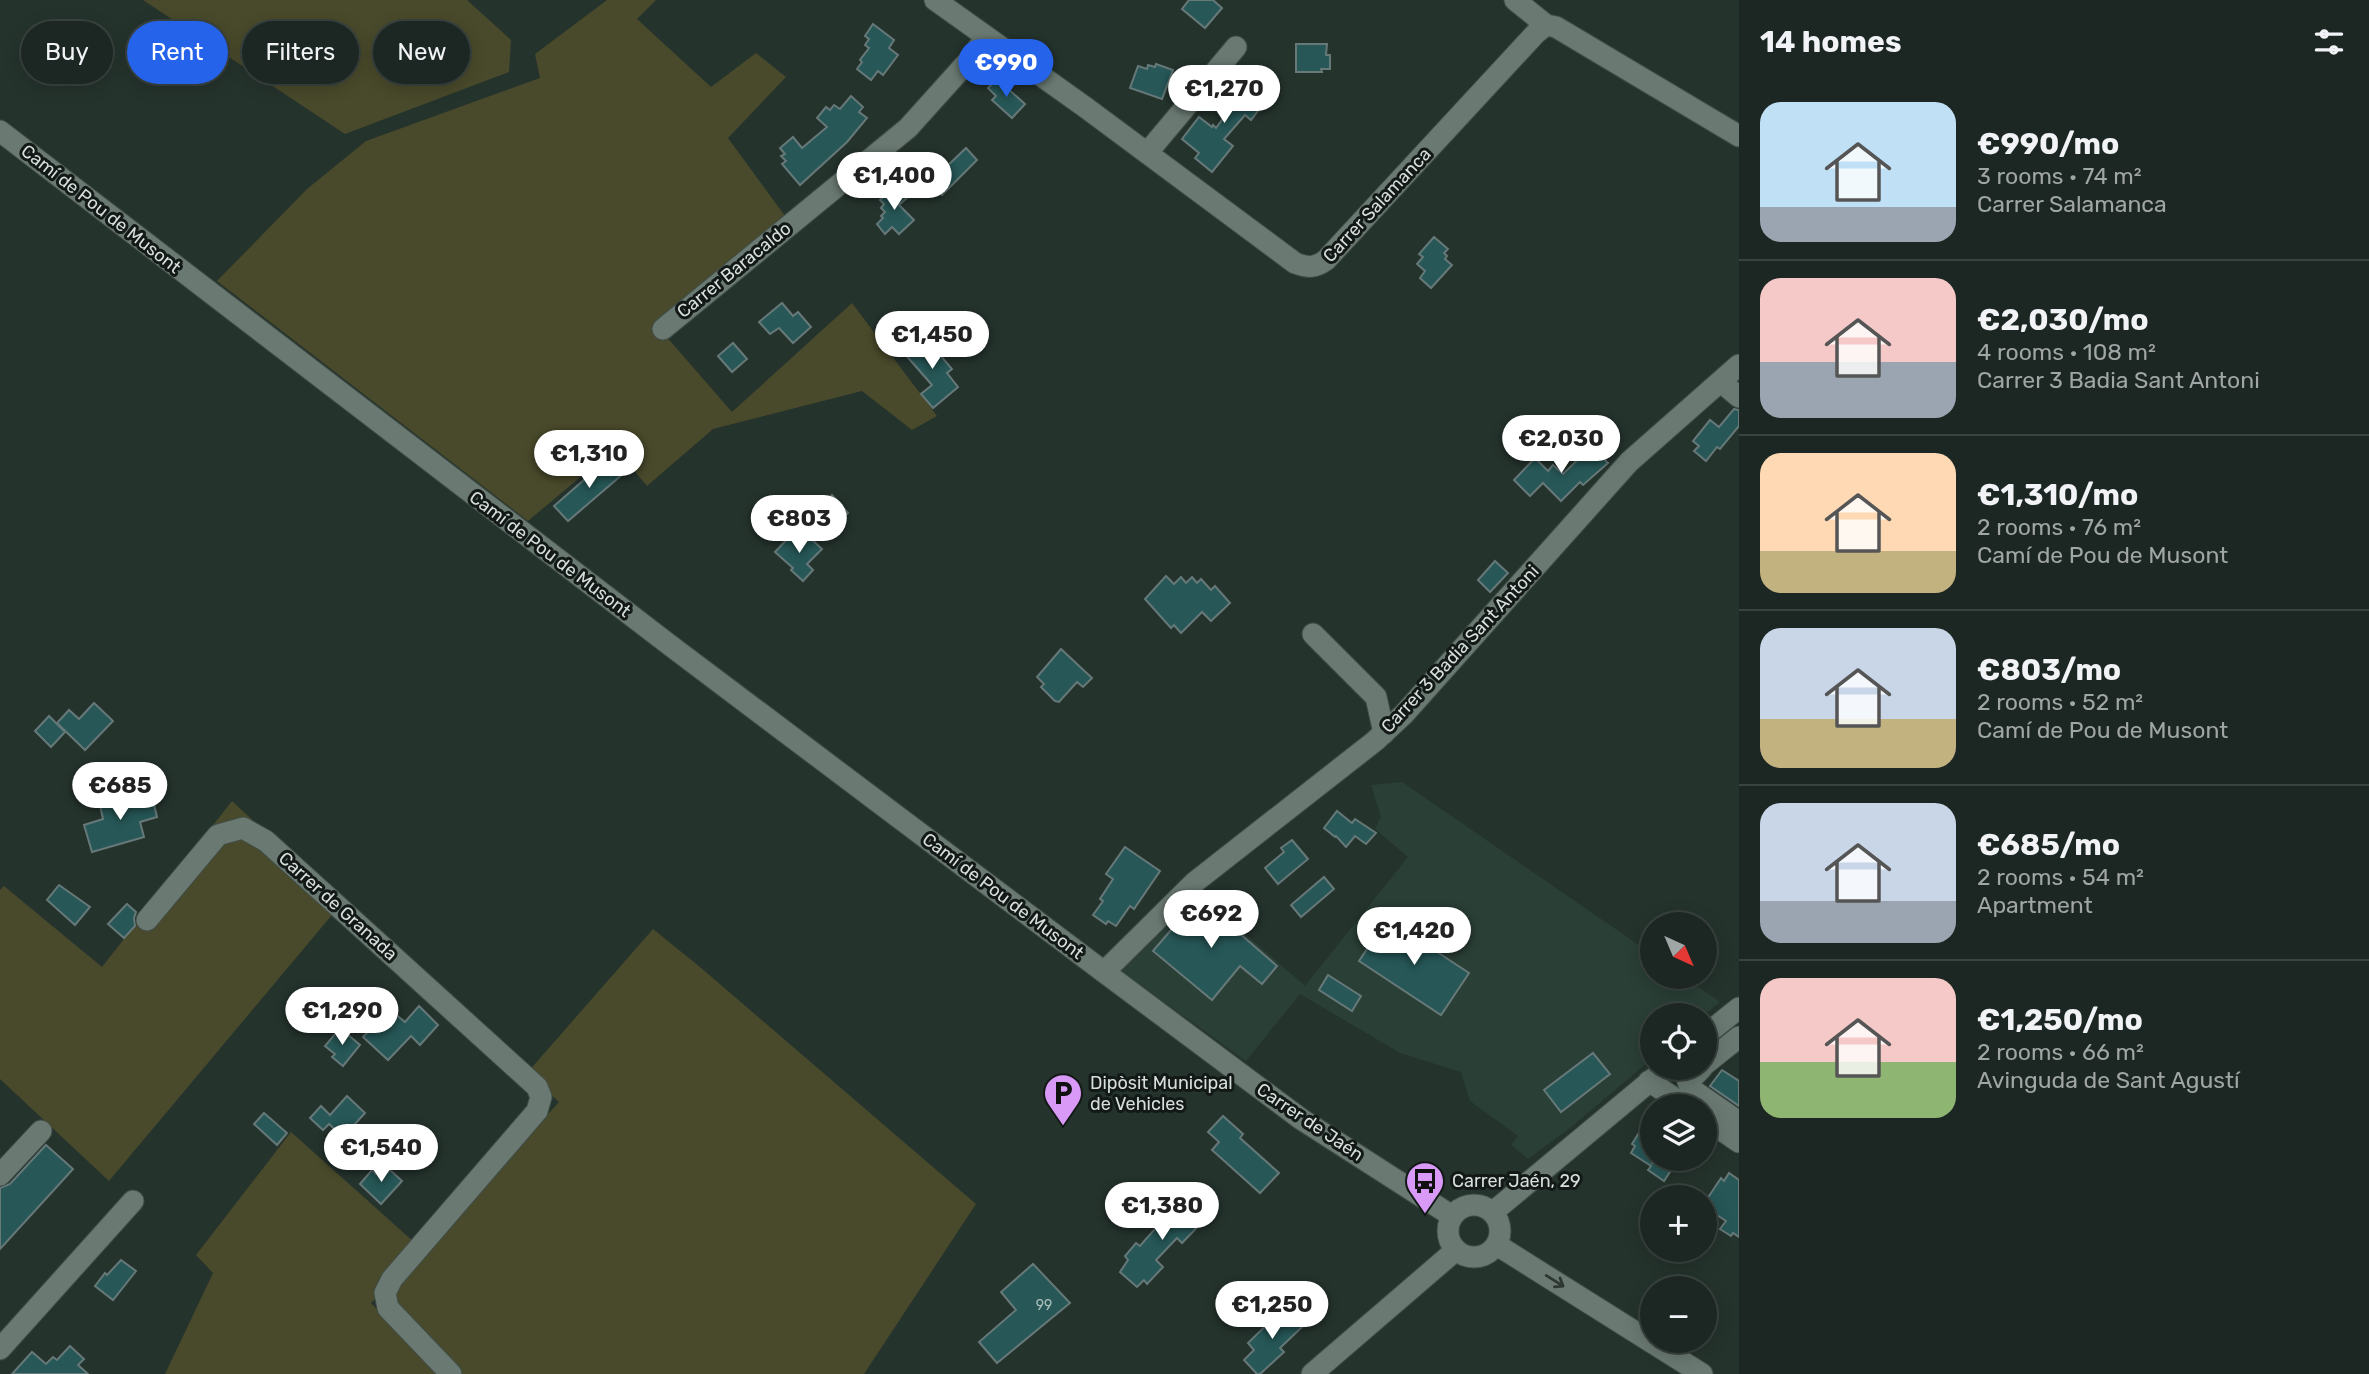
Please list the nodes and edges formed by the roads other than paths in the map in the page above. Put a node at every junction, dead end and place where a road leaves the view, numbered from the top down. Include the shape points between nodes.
1 (935, 0) edge
2 (1515, 0) edge
3 (1546, 25) junction
4 (986, 37) junction
5 (1236, 47) dead end
6 (0, 131) edge
7 (1739, 136) edge
8 (1147, 153) junction
9 (663, 329) dead end
10 (1739, 365) edge
11 (1721, 382) junction
12 (1739, 397) edge
13 (1313, 634) dead end
14 (1384, 733) junction
15 (147, 920) dead end
16 (1111, 982) junction
17 (1739, 1008) edge
18 (1717, 1026) edge
19 (1739, 1037) edge
20 (1717, 1055) edge
21 (1651, 1080) edge
22 (1690, 1080) edge
23 (1649, 1082) junction
24 (1668, 1094) edge
25 (1739, 1122) edge
26 (1717, 1127) edge
27 (41, 1131) dead end
28 (1739, 1142) edge
29 (0, 1175) edge
30 (133, 1201) dead end
31 (1493, 1212) junction
32 (1452, 1216) junction
33 (1497, 1245) junction
34 (1456, 1250) junction
35 (0, 1349) edge
36 (451, 1374) edge
37 (1312, 1374) edge
38 (1702, 1374) edge

1 - 4 street, Carrer Salamanca
2 - 3 street
3 - 7 street
3 - 8 street, Carrer Salamanca via 1319,266 1296,263
4 - 8 street, Carrer Salamanca
4 - 9 street, Carrer Baracaldo via 908,128
5 - 8 street
6 - 16 street, Camí de Pou de Musont
10 - 11 street, Carrer 3 Badia Sant Antoni
11 - 12 street
11 - 14 street, Carrer 3 Badia Sant Antoni via 1629,463
13 - 14 street via 1376,697
14 - 16 street, Carrer 3 Badia Sant Antoni via 1195,882
15 - 36 street, Carrer de Granada via 218,835 243,828 266,841 537,1087 541,1097 537,1111 392,1279 385,1293 388,1308
16 - 32 street, Carrer de Jaén via 1301,1119
17 - 18 street
19 - 20 street
21 - 23 street
22 - 25 street via 1691,1089
23 - 24 street
23 - 31 street
26 - 28 street
27 - 29 street
30 - 35 street
31 - 32 street via 1473,1204
31 - 33 street via 1501,1230
32 - 34 street via 1448,1234
33 - 34 street via 1486,1255 1472,1258
33 -> 38 street
34 - 37 street

